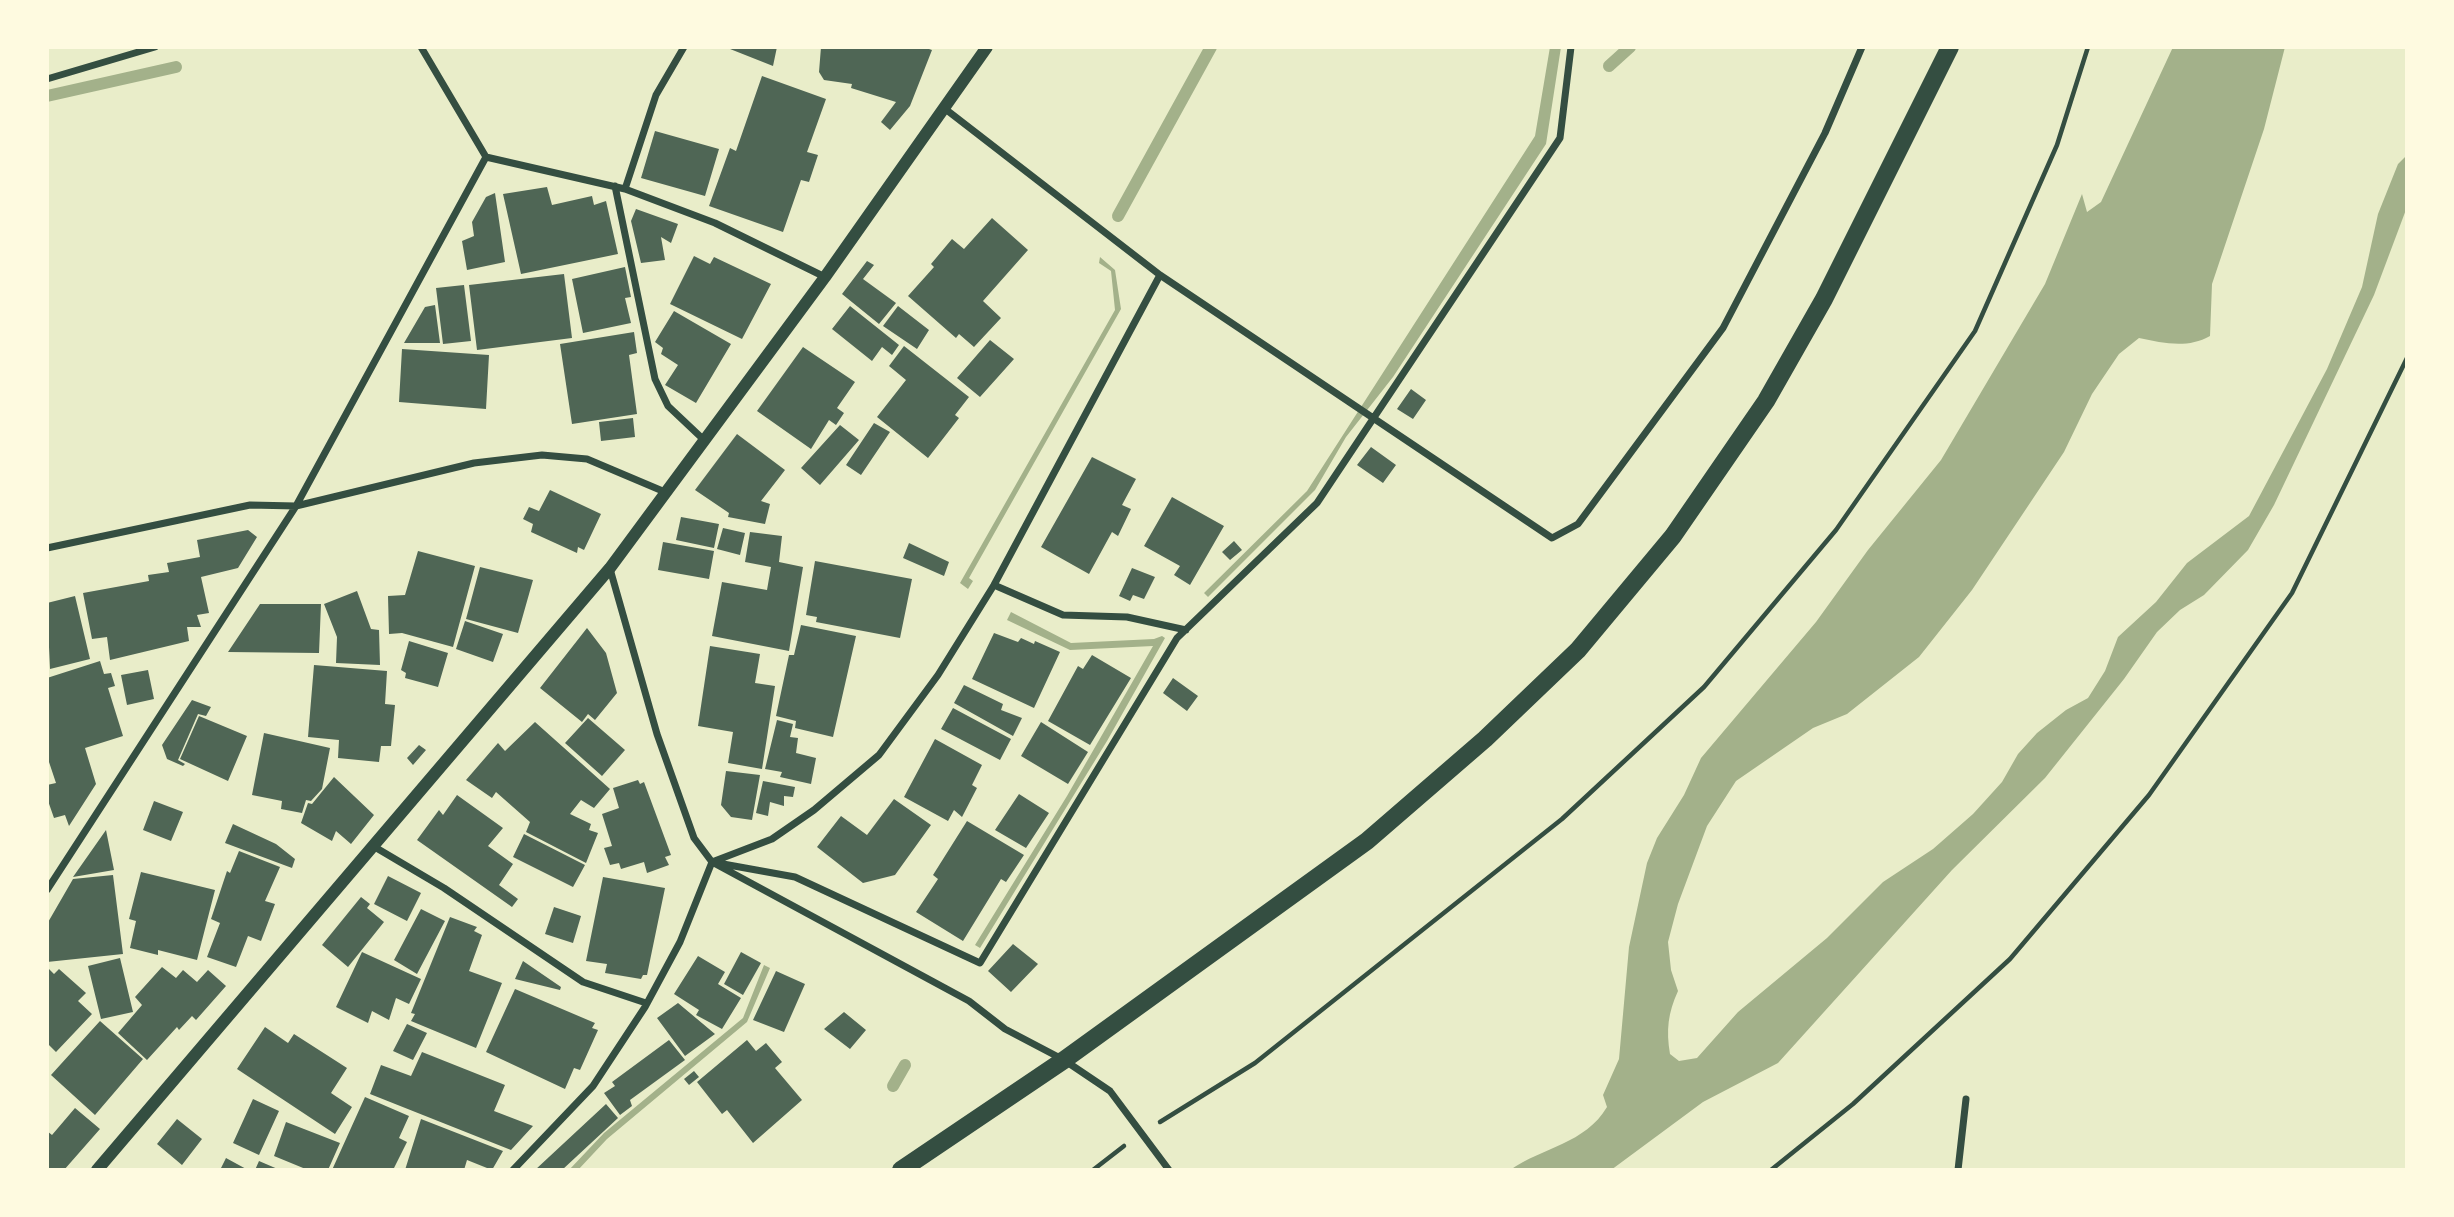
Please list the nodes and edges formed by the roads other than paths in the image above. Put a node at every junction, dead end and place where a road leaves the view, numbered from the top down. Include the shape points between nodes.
1 (155, 47) edge
2 (421, 47) edge
3 (684, 47) edge
4 (987, 47) edge
5 (1571, 47) edge
6 (1863, 47) edge
7 (1950, 47) edge
8 (47, 79) edge
9 (944, 108) junction
10 (486, 157) junction
11 (615, 186) junction
12 (625, 189) junction
13 (1160, 275) junction
14 (825, 277) junction
15 (1373, 419) junction
16 (704, 440) junction
17 (665, 492) junction
18 (296, 506) junction
19 (47, 548) edge
20 (610, 568) junction
21 (994, 585) junction
22 (1186, 630) junction
23 (373, 846) junction
24 (712, 862) junction
25 (47, 890) edge
26 (646, 1003) junction
27 (1063, 1060) junction
28 (1966, 1100) dead end
29 (97, 1170) edge
30 (513, 1170) edge
31 (901, 1170) edge
32 (1169, 1170) edge
33 (1958, 1170) edge

1 - 8 street
2 - 10 street
3 - 12 street via 656,95
4 - 9 street
5 - 15 street via 1560,138
6 - 15 street via 1825,133 1723,328 1578,524 1552,538
7 - 27 main road via 1824,299 1766,401 1673,536 1578,650 1485,739 1367,841
9 - 13 street
9 - 14 street
10 - 11 street
10 - 18 street
11 - 12 street
11 - 16 street via 655,379 668,406
12 - 14 street via 715,223
13 - 15 street
13 - 21 street
14 - 16 street
15 - 22 street via 1317,503
16 - 17 street
17 - 18 street via 587,459 542,455 474,463
17 - 20 street
18 - 19 street via 250,505
18 - 25 street
20 - 23 street
20 - 24 street via 661,747 694,838
21 - 22 street via 1063,615 1127,617
21 - 24 street via 938,675 879,755 772,839
22 - 24 street via 980,963 795,877
23 - 26 street via 583,982
23 - 29 street
24 - 26 street via 680,942
24 - 27 street via 969,1001 1005,1030
26 - 30 street via 593,1086
27 - 31 main road
27 - 32 street via 1110,1091
28 - 33 street

